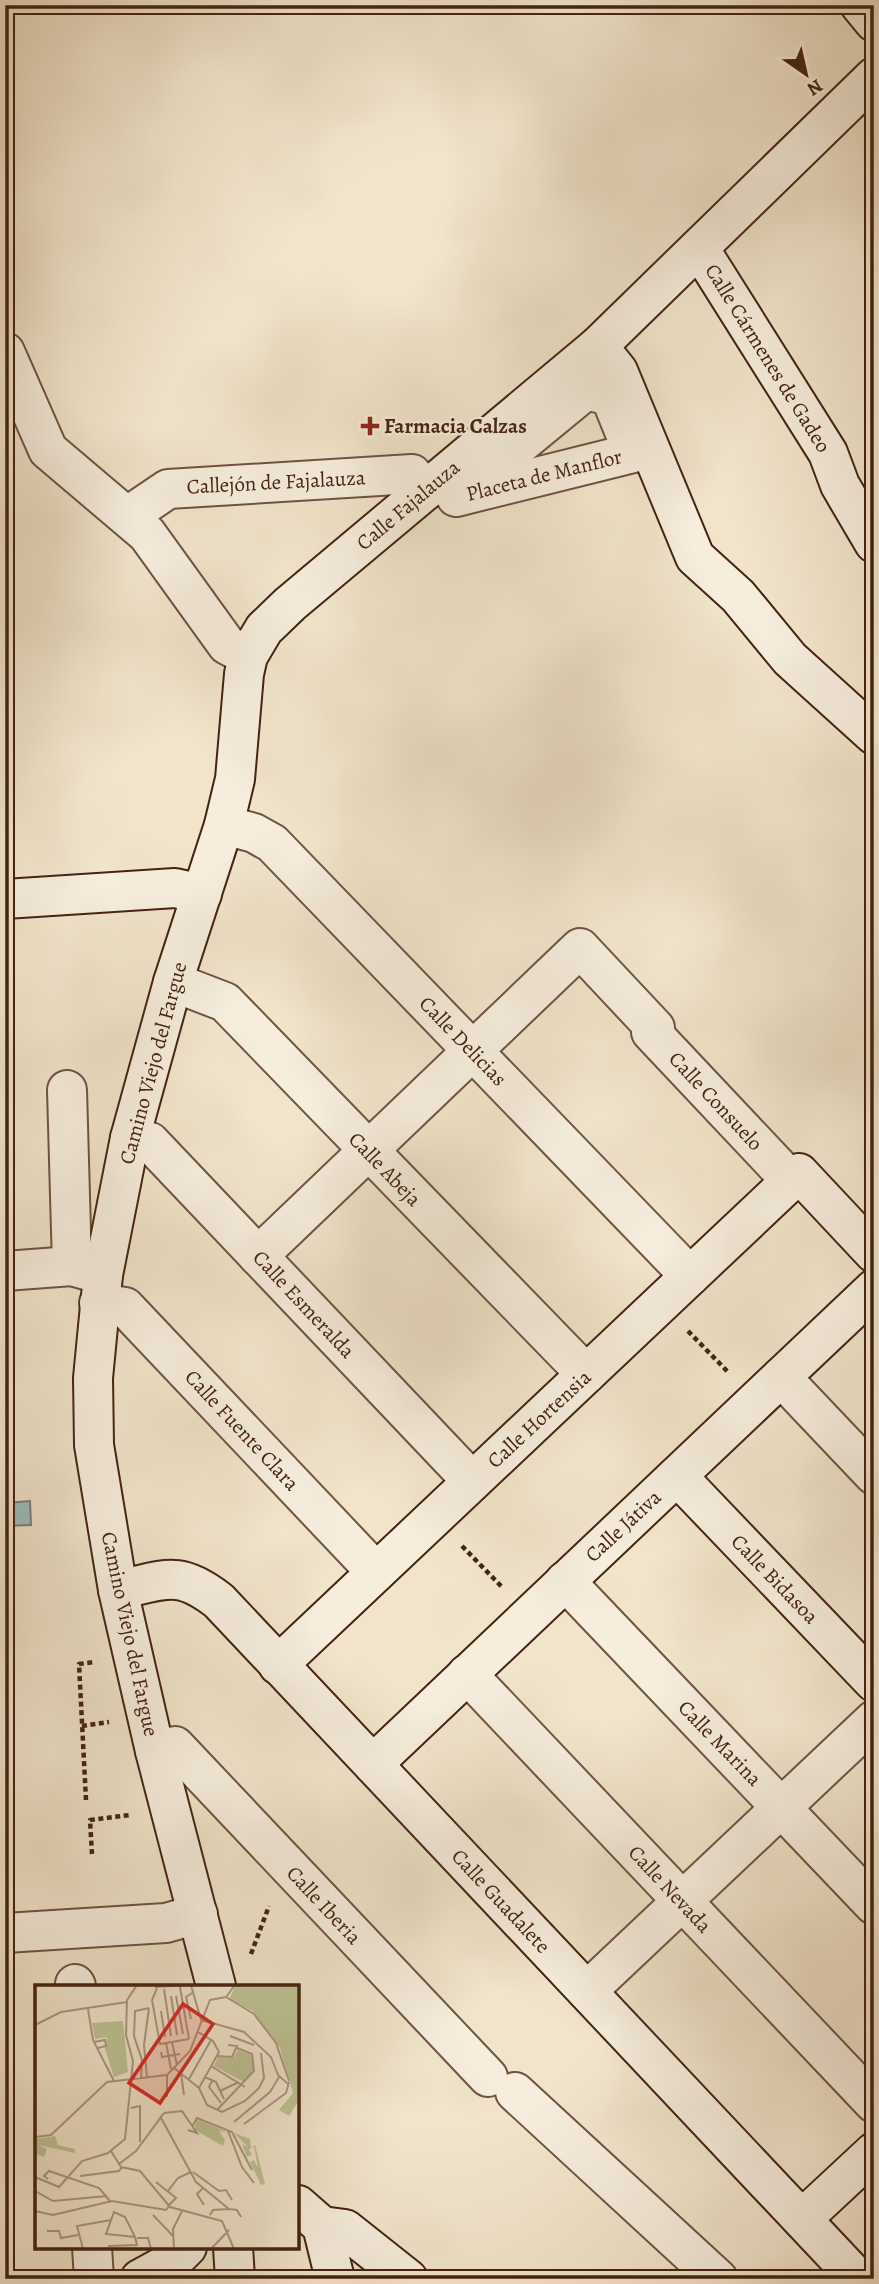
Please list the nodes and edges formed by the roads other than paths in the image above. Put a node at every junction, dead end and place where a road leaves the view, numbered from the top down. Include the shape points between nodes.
1 (860, 5) edge
2 (874, 22) edge
3 (874, 77) edge
4 (699, 248) junction
5 (598, 346) junction
6 (5, 352) edge
7 (426, 490) junction
8 (128, 516) junction
9 (874, 543) edge
10 (248, 656) junction
11 (874, 735) edge
12 (224, 825) junction
13 (202, 894) junction
14 (5, 899) edge
15 (173, 982) junction
16 (472, 1051) junction
17 (68, 1090) dead end
18 (130, 1138) junction
19 (368, 1152) junction
20 (790, 1171) junction
21 (874, 1253) edge
22 (258, 1256) junction
23 (5, 1271) edge
24 (690, 1276) junction
25 (91, 1281) junction
26 (874, 1289) edge
27 (586, 1374) junction
28 (781, 1377) junction
29 (874, 1475) edge
30 (677, 1476) junction
31 (472, 1482) junction
32 (376, 1572) junction
33 (565, 1581) junction
34 (118, 1590) junction
35 (278, 1665) junction
36 (467, 1674) junction
37 (874, 1682) edge
38 (874, 1720) edge
39 (155, 1751) junction
40 (373, 1764) junction
41 (781, 1807) junction
42 (682, 1901) junction
43 (874, 1905) edge
44 (198, 1914) junction
45 (5, 1933) edge
46 (231, 1976) edge
47 (587, 1991) junction
48 (874, 2103) edge
49 (874, 2152) edge
50 (304, 2211) edge
51 (802, 2220) junction
52 (92, 2249) edge
53 (233, 2249) edge
54 (177, 2262) edge
55 (94, 2279) edge
56 (139, 2279) edge
57 (235, 2279) edge
58 (335, 2279) edge
59 (408, 2279) edge
60 (718, 2279) edge
61 (858, 2279) edge

1 - 2 street
3 - 4 street, Calle Fajalauza
4 - 5 street, Calle Fajalauza
4 - 9 street, Calle Cármenes de Gadeo via 828,453 840,485
5 - 7 street, Calle Fajalauza
5 - 11 street, Placeta de Manflor via 618,371 636,437 695,556 738,596 790,659
6 - 8 street via 48,450
7 - 8 street, Callejón de Fajalauza via 412,474 168,489
7 - 10 street, Calle Fajalauza via 264,629
8 - 10 street via 147,534 227,645
10 - 12 street, Calle Fajalauza via 235,779
12 - 13 street, Calle Fajalauza
12 - 16 street, Calle Delicias via 272,843
13 - 14 street via 175,888
13 - 15 street, Camino Viejo del Fargue
15 - 18 street, Camino Viejo del Fargue
15 - 19 street, Calle Abeja via 225,1002
16 - 19 street
16 - 20 street, Calle Consuelo via 580,948
16 - 24 street, Calle Delicias
17 - 25 street, Camino Viejo del Fargue
18 - 22 street, Calle Esmeralda via 150,1142
18 - 25 street, Camino Viejo del Fargue
19 - 22 street
19 - 27 street, Calle Abeja
20 - 21 street, Calle Consuelo
20 - 24 street, Calle Hortensia
22 - 31 street, Calle Esmeralda
23 - 25 street
24 - 27 street, Calle Hortensia
25 - 32 street, Calle Fuente Clara via 125,1307
25 - 34 street, Camino Viejo del Fargue via 94,1445
26 - 28 street, Calle Játiva
27 - 31 street, Calle Hortensia
28 - 29 street
28 - 30 street, Calle Játiva
30 - 33 street, Calle Játiva
30 - 37 street, Calle Bidasoa
31 - 32 street, Calle Hortensia
32 - 35 street, Calle Hortensia
33 - 36 street, Calle Játiva
33 - 41 street, Calle Marina
34 - 35 street, Calle Guadalete via 171,1579 197,1584 219,1601
34 - 39 street, Camino Viejo del Fargue
35 - 40 street, Calle Guadalete
36 - 40 street, Calle Játiva
36 - 42 street, Calle Nevada
38 - 41 street
39 - 44 street, Camino Viejo del Fargue
39 - 60 street, Calle Iberia via 174,1746 501,2084
40 - 47 street, Calle Guadalete
41 - 42 street
41 - 43 street, Calle Marina
42 - 47 street
42 - 48 street, Calle Nevada
44 - 45 street via 166,1923
44 - 46 street, Camino Viejo del Fargue
47 - 51 street, Calle Guadalete
49 - 51 street
50 - 58 street
50 - 59 street via 345,2230
51 - 61 street, Calle Guadalete
52 - 55 street
53 - 57 street
54 - 56 street

